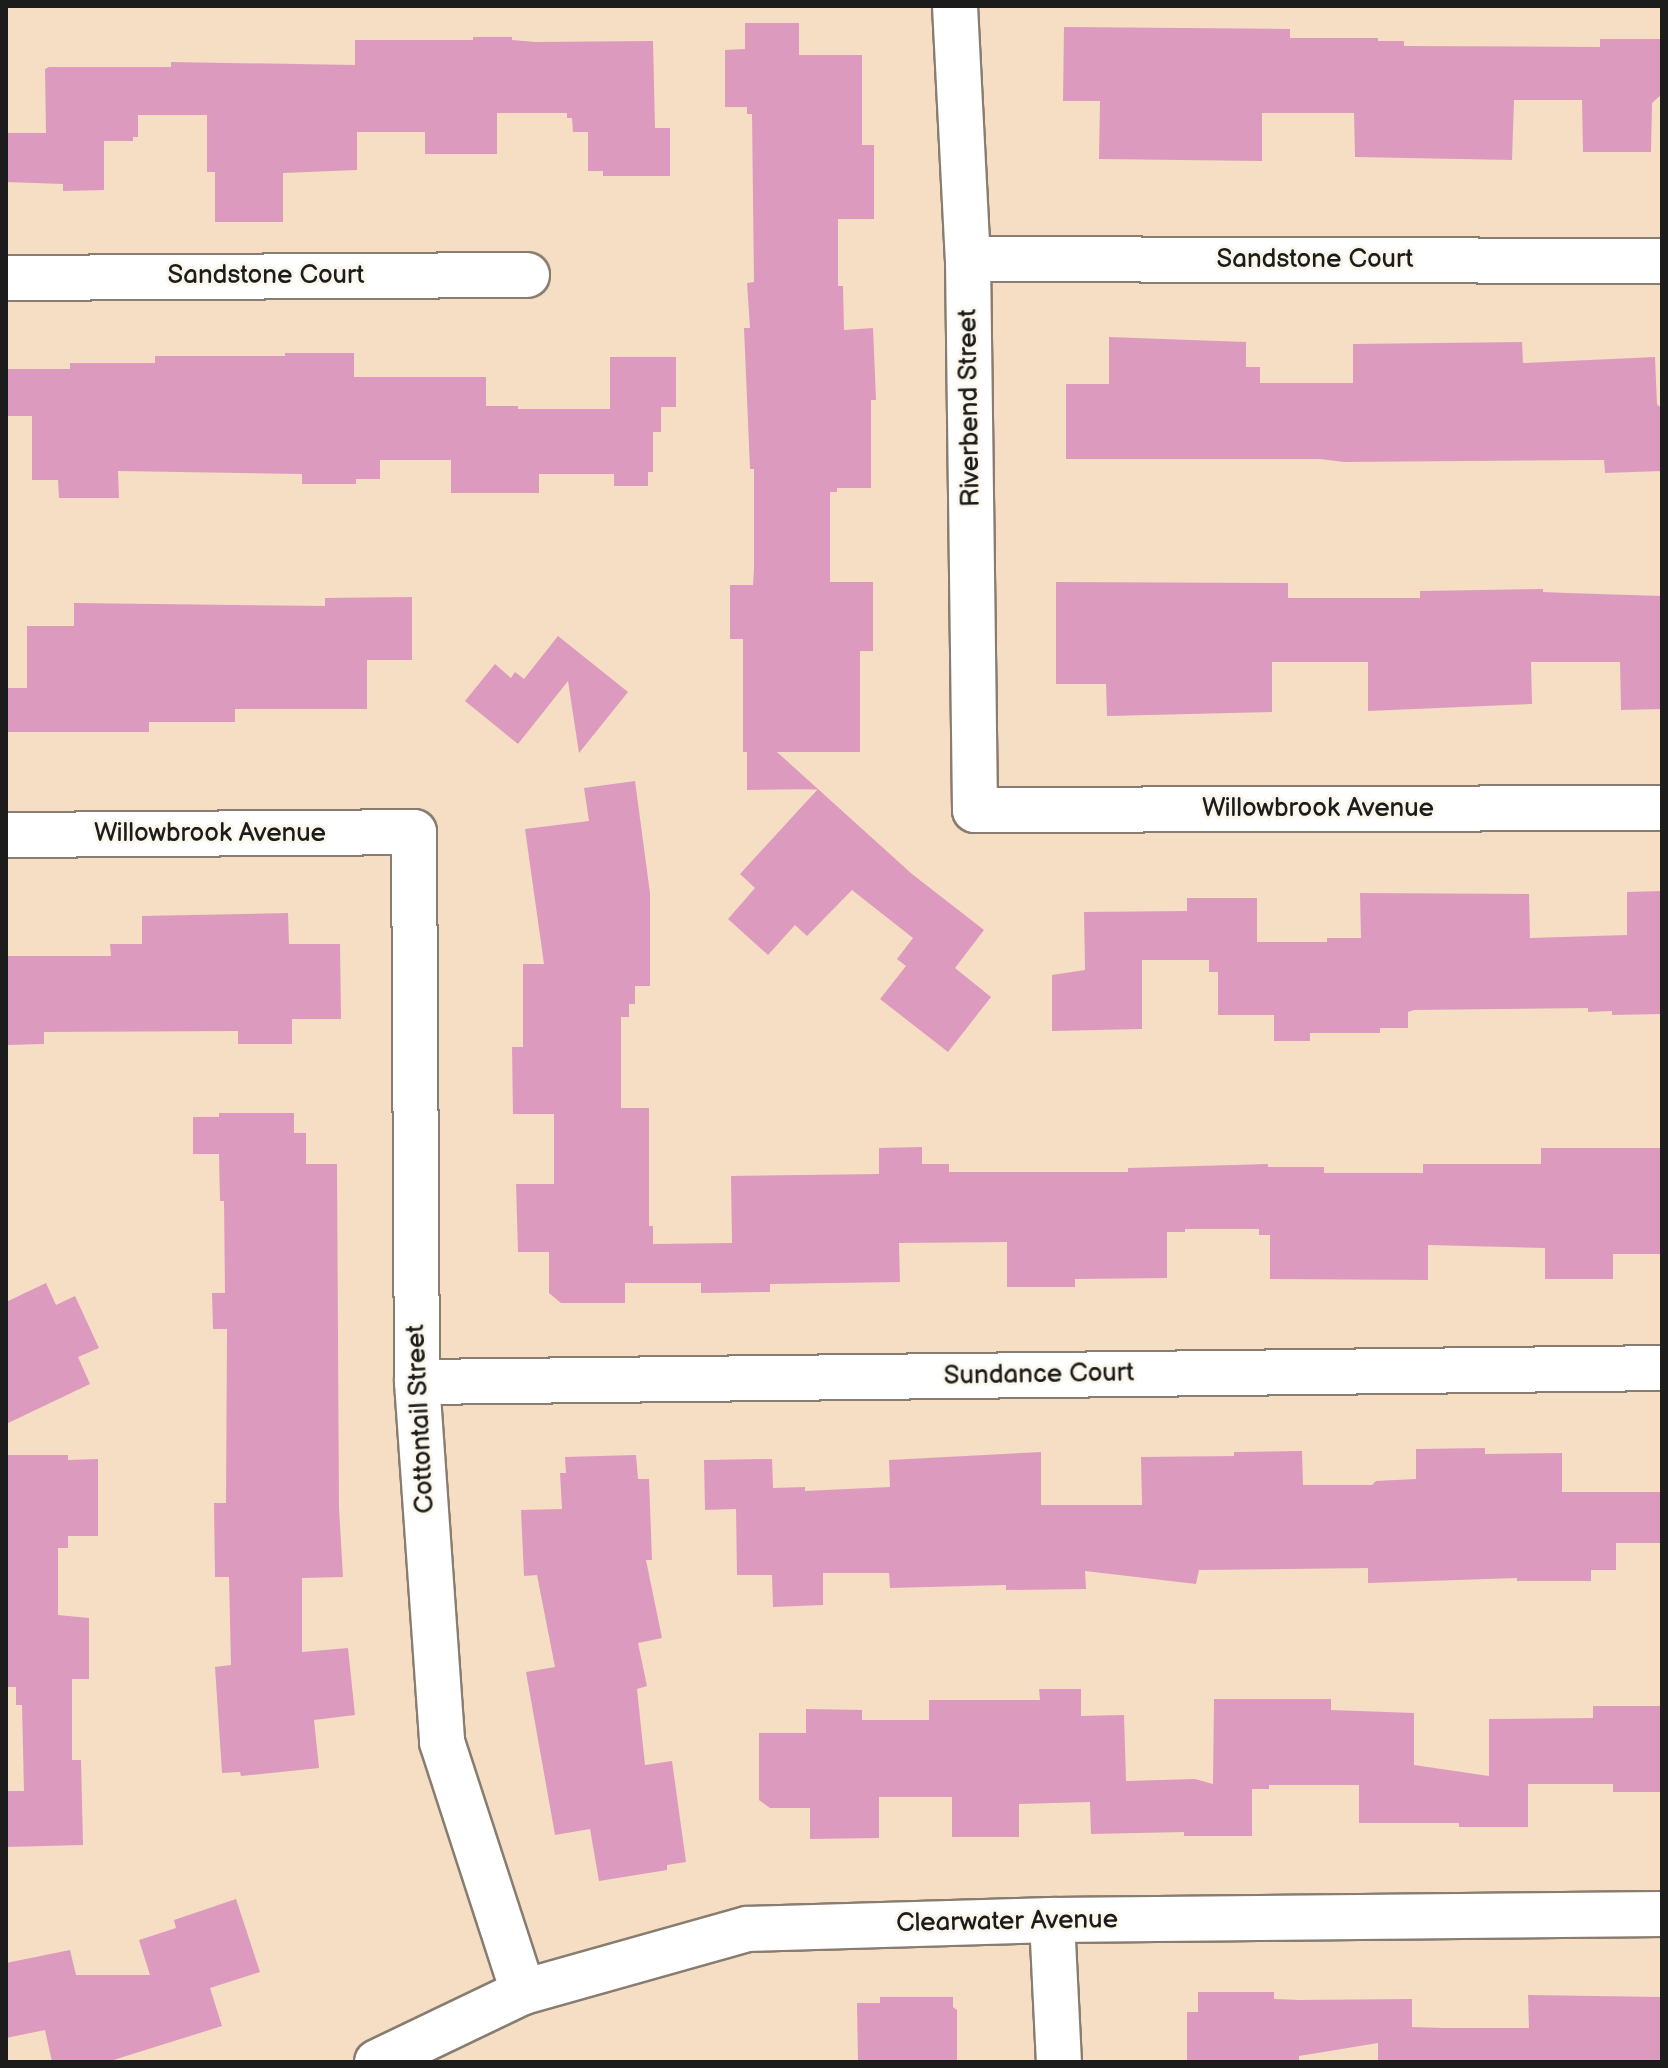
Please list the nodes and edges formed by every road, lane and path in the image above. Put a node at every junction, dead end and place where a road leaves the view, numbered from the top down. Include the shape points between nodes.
1 (955, 6) edge
2 (968, 259) junction
3 (1662, 261) edge
4 (527, 275) dead end
5 (6, 278) edge
6 (1662, 808) edge
7 (975, 810) joint
8 (414, 832) joint
9 (6, 835) edge
10 (1662, 1368) edge
11 (417, 1382) junction
12 (1662, 1914) edge
13 (1052, 1920) junction
14 (523, 1992) junction
15 (377, 2062) edge
16 (1059, 2062) edge

1 - 2 street, Riverbend Street
2 - 3 street, Sandstone Court
2 - 7 street, Riverbend Street
4 - 5 street, Sandstone Court
6 - 7 street, Willowbrook Avenue
8 - 9 street, Willowbrook Avenue
8 - 11 street, Cottontail Street
10 - 11 street, Sundance Court
11 - 14 street, Cottontail Street via 442,1742
12 - 13 street, Clearwater Avenue
13 - 14 street, Clearwater Avenue via 747,1929
13 - 16 street
14 - 15 street, Clearwater Avenue

